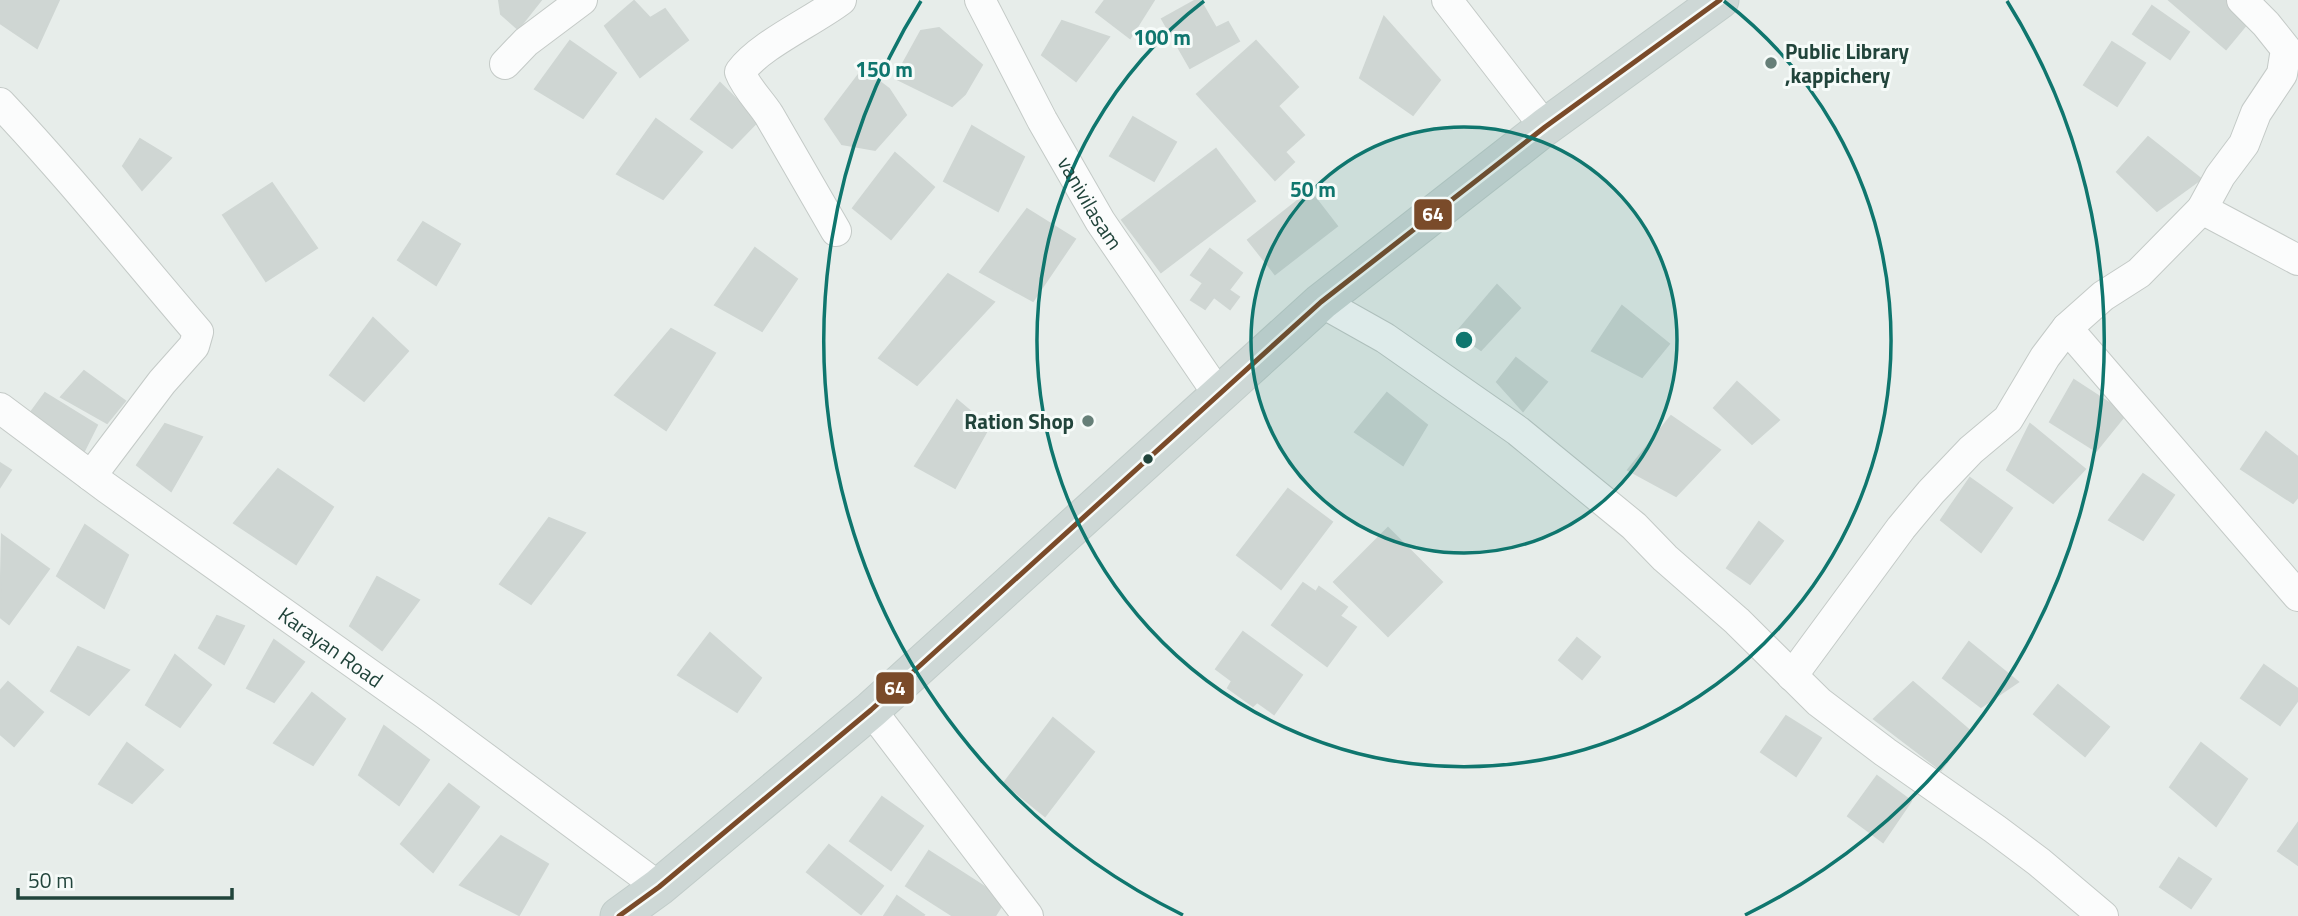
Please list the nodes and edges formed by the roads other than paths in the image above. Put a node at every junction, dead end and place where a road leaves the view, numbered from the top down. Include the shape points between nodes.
1 (582, 0) edge
2 (841, 0) edge
3 (980, 0) edge
4 (1447, 0) edge
5 (1720, 0) edge
6 (2242, 0) edge
7 (505, 64) dead end
8 (0, 103) edge
9 (1545, 127) junction
10 (2202, 209) junction
11 (836, 231) dead end
12 (2298, 260) edge
13 (1321, 302) junction
14 (2067, 328) junction
15 (1219, 394) junction
16 (0, 408) edge
17 (91, 476) junction
18 (2298, 596) edge
19 (1792, 676) junction
20 (871, 710) junction
21 (659, 887) junction
22 (619, 916) edge
23 (1028, 916) edge
24 (2103, 916) edge

1 - 7 street
2 - 11 street via 765,49 740,72
3 - 15 street, vanivilasam via 1100,221
4 - 9 street
5 - 9 main road
6 - 10 street via 2286,49 2282,74
8 - 17 street via 107,221 198,332 194,346
9 - 13 main road
10 - 12 street
10 - 14 street via 2139,273
13 - 15 main road
13 - 19 street via 1385,338 1518,431 1634,526
14 - 18 street
14 - 19 street via 2008,419 1931,492
15 - 20 main road
16 - 17 street, Karayan Road
17 - 21 street, Karayan Road via 428,715
19 - 24 street via 1819,702 2039,862
20 - 21 main road
20 - 23 street
21 - 22 main road

